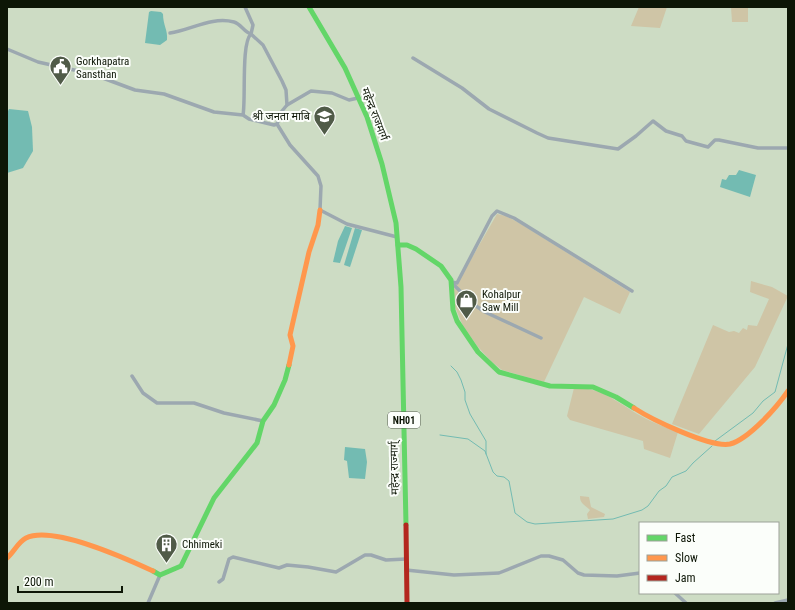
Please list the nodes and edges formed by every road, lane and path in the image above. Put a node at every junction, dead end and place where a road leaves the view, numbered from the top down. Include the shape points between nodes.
1 (245, 7) edge
2 (309, 7) edge
3 (170, 33) dead end
4 (251, 34) junction
5 (7, 48) edge
6 (413, 58) dead end
7 (358, 98) junction
8 (287, 105) junction
9 (242, 115) junction
10 (277, 124) junction
11 (788, 148) edge
12 (320, 210) junction
13 (397, 237) junction
14 (398, 245) junction
15 (451, 282) junction
16 (632, 291) dead end
17 (541, 338) dead end
18 (132, 376) dead end
19 (788, 391) edge
20 (263, 421) junction
21 (7, 558) edge
22 (406, 559) junction
23 (406, 570) junction
24 (639, 573) edge
25 (160, 575) junction
26 (219, 582) dead end
27 (677, 594) edge
28 (788, 600) edge
29 (148, 603) edge
30 (407, 603) edge
31 (686, 603) edge
32 (775, 603) edge

1 - 4 street via 253,25
2 - 7 main road, महेन्द्र राजमार्ग / NH01 via 345,68
3 - 4 street via 195,28 213,20 234,22
4 - 8 street via 263,45 282,81 286,90
4 - 9 street via 245,58
5 - 9 street via 38,62 92,74 136,90 164,94 214,112
6 - 11 street via 467,91 489,109 548,138 618,149 653,120 666,131 701,146 708,147 715,140 719,140 758,148
7 - 8 street via 349,100 332,93 311,91
7 - 13 main road, महेन्द्र राजमार्ग / NH01 via 382,164
8 - 10 street via 282,110
9 - 10 street via 249,119
10 - 12 street via 290,145 318,176 321,186
12 - 13 street via 347,224
12 - 20 main road via 290,335 293,346 285,380
13 - 14 main road, महेन्द्र राज्मार्ग् / NH01
14 - 15 main road via 416,249 441,266
14 - 22 main road, महेन्द्र राज्मार्ग् / NH01
15 - 16 street via 457,283 492,216 498,211 514,218
15 - 17 street via 485,312
15 - 19 main road via 453,310 457,321 478,352 499,372 550,386 593,387 616,397 653,420 716,444 730,444 743,437
18 - 20 street via 143,394 157,403 194,403 224,413
20 - 25 main road via 252,452 214,498 180,566
21 - 25 main road via 23,539 51,534 102,550
22 - 23 main road, महेन्द्र राज्मार्ग् / NH01
22 - 26 street via 386,560 365,555 336,572 308,567 278,568 233,557 229,559 223,579
23 - 24 street via 462,575 500,573 541,556 549,556 563,560 584,575 617,576
23 - 30 main road, महेन्द्र राज्मार्ग् / NH01
25 - 29 street
27 - 31 street
28 - 32 street

